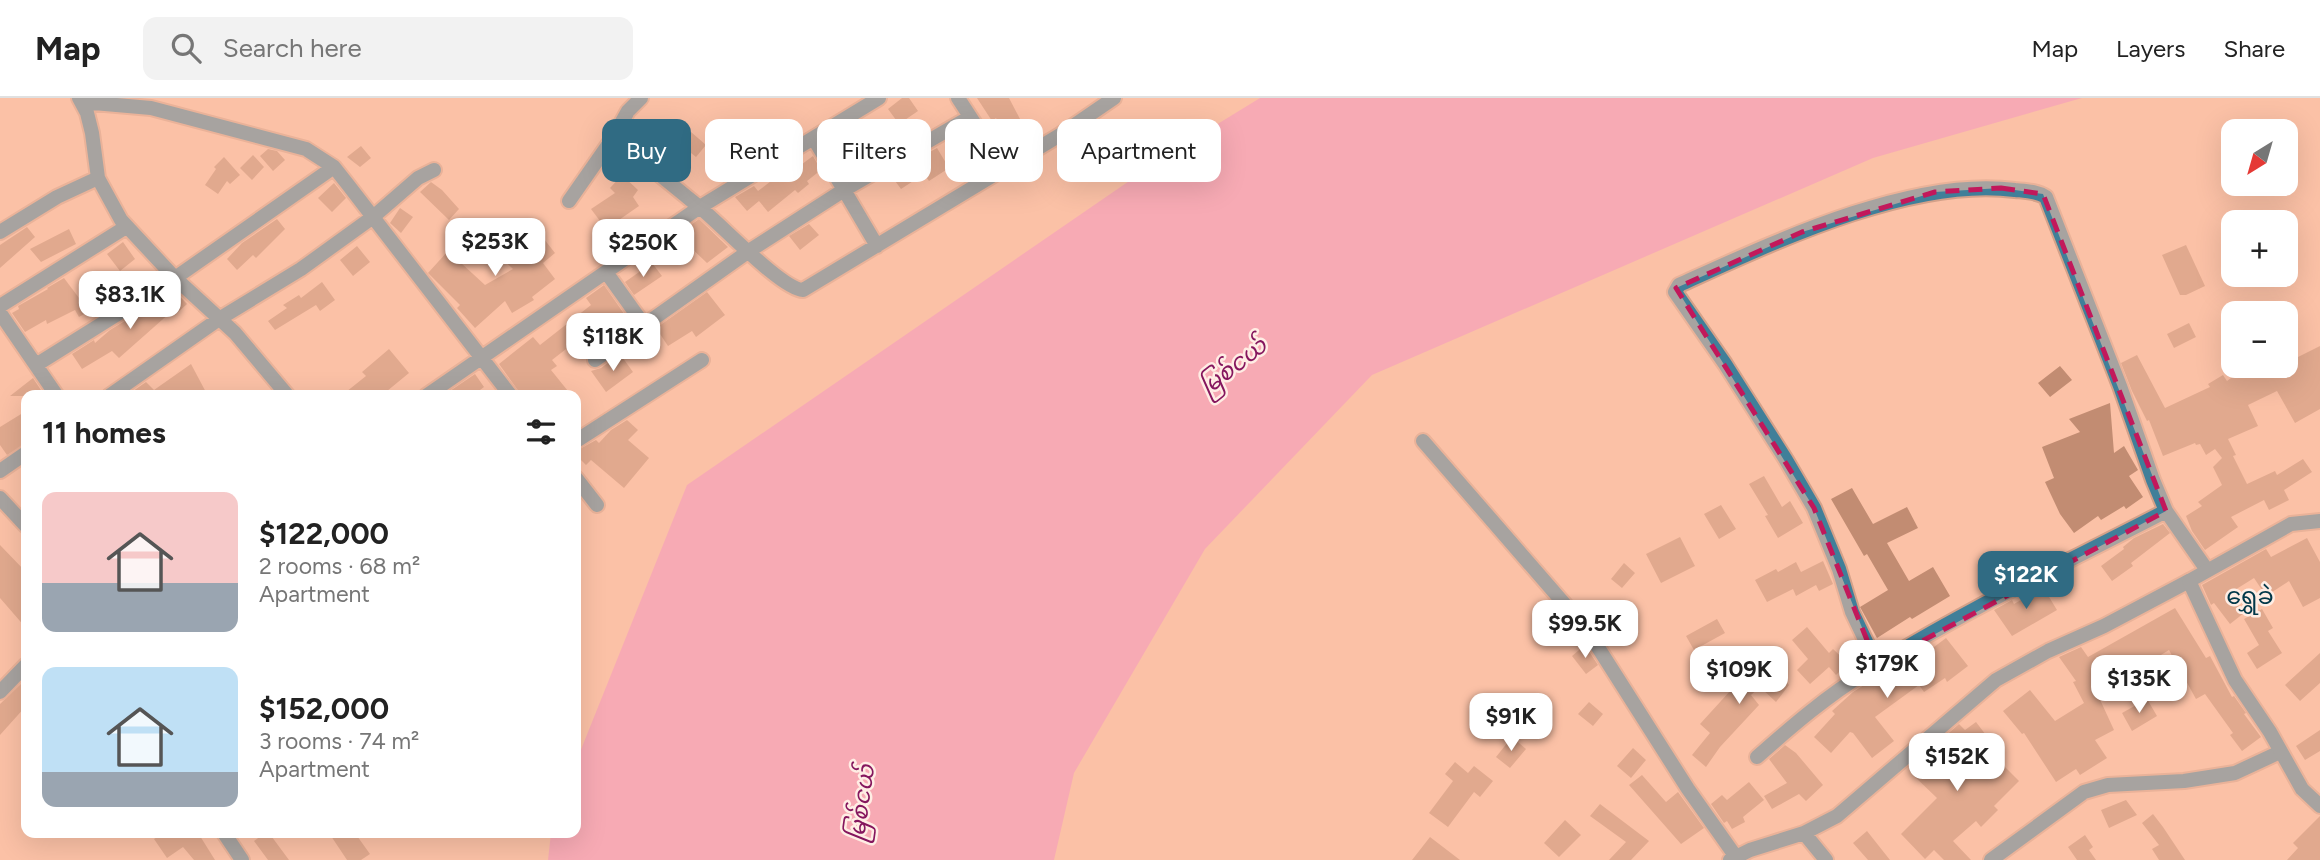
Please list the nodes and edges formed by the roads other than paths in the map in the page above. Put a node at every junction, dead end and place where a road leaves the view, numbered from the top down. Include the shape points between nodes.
1 (641, 98) edge
2 (878, 98) edge
3 (958, 98) edge
4 (1114, 98) edge
5 (81, 100) edge
6 (970, 117) joint
7 (624, 119) edge
8 (814, 139) junction
9 (1043, 144) edge
10 (602, 154) edge
11 (334, 167) junction
12 (434, 170) dead end
13 (97, 178) junction
14 (668, 182) edge
15 (983, 182) edge
16 (844, 190) junction
17 (569, 201) dead end
18 (700, 207) junction
19 (373, 217) junction
20 (127, 227) junction
21 (0, 232) edge
22 (877, 246) junction
23 (749, 251) junction
24 (606, 272) junction
25 (174, 278) junction
26 (0, 306) edge
27 (0, 313) edge
28 (219, 319) junction
29 (644, 325) junction
30 (481, 357) junction
31 (595, 360) dead end
32 (702, 360) dead end
33 (36, 365) junction
34 (53, 390) edge
35 (118, 390) edge
36 (284, 390) edge
37 (434, 390) edge
38 (506, 390) edge
39 (581, 438) edge
40 (1423, 441) dead end
41 (21, 456) edge
42 (0, 471) edge
43 (581, 484) edge
44 (0, 498) edge
45 (597, 505) dead end
46 (2166, 511) junction
47 (2320, 520) edge
48 (21, 521) edge
49 (2207, 570) junction
50 (2189, 580) junction
51 (1877, 665) junction
52 (21, 670) edge
53 (0, 692) edge
54 (2280, 752) junction
55 (1757, 757) dead end
56 (2320, 806) edge
57 (1804, 832) junction
58 (227, 838) edge
59 (1733, 858) edge
60 (242, 860) edge
61 (1826, 860) edge
62 (1992, 860) edge

1 - 7 street
2 - 8 street
3 - 6 street
4 - 9 street
5 - 11 street via 151,108 306,149
5 - 13 street via 92,133
6 - 16 street
8 - 16 street
8 - 18 street
10 - 17 street
11 - 19 street
11 - 25 street
12 - 19 street
13 - 20 street
13 - 21 street
14 - 18 street
15 - 22 street
16 - 22 street
16 - 23 street
18 - 23 street
18 - 24 street
19 - 28 street via 301,269
19 - 30 street
20 - 25 street
20 - 26 street
22 - 23 street via 799,290
23 - 29 street
24 - 29 street
24 - 30 street
25 - 28 street
25 - 33 street
27 - 33 street
28 - 35 street
28 - 36 street
29 - 31 street
30 - 37 street
30 - 38 street
32 - 39 street
33 - 34 street
40 - 59 street via 1587,630
41 - 42 street
43 - 45 street
44 - 48 street
46 - 49 street
46 - 51 street
46 - 51 street via 2043,194 2001,188 1935,192 1802,232 1679,285 1675,292 1814,508
47 - 49 street via 2291,524
49 - 50 street
50 - 54 street via 2235,680
50 - 57 street via 1996,680 1837,816
51 - 55 street via 1805,715
52 - 53 street
54 - 56 street via 2302,789
54 - 62 street via 2235,773 2108,785 2084,792
57 - 59 street
57 - 61 street
58 - 60 street

